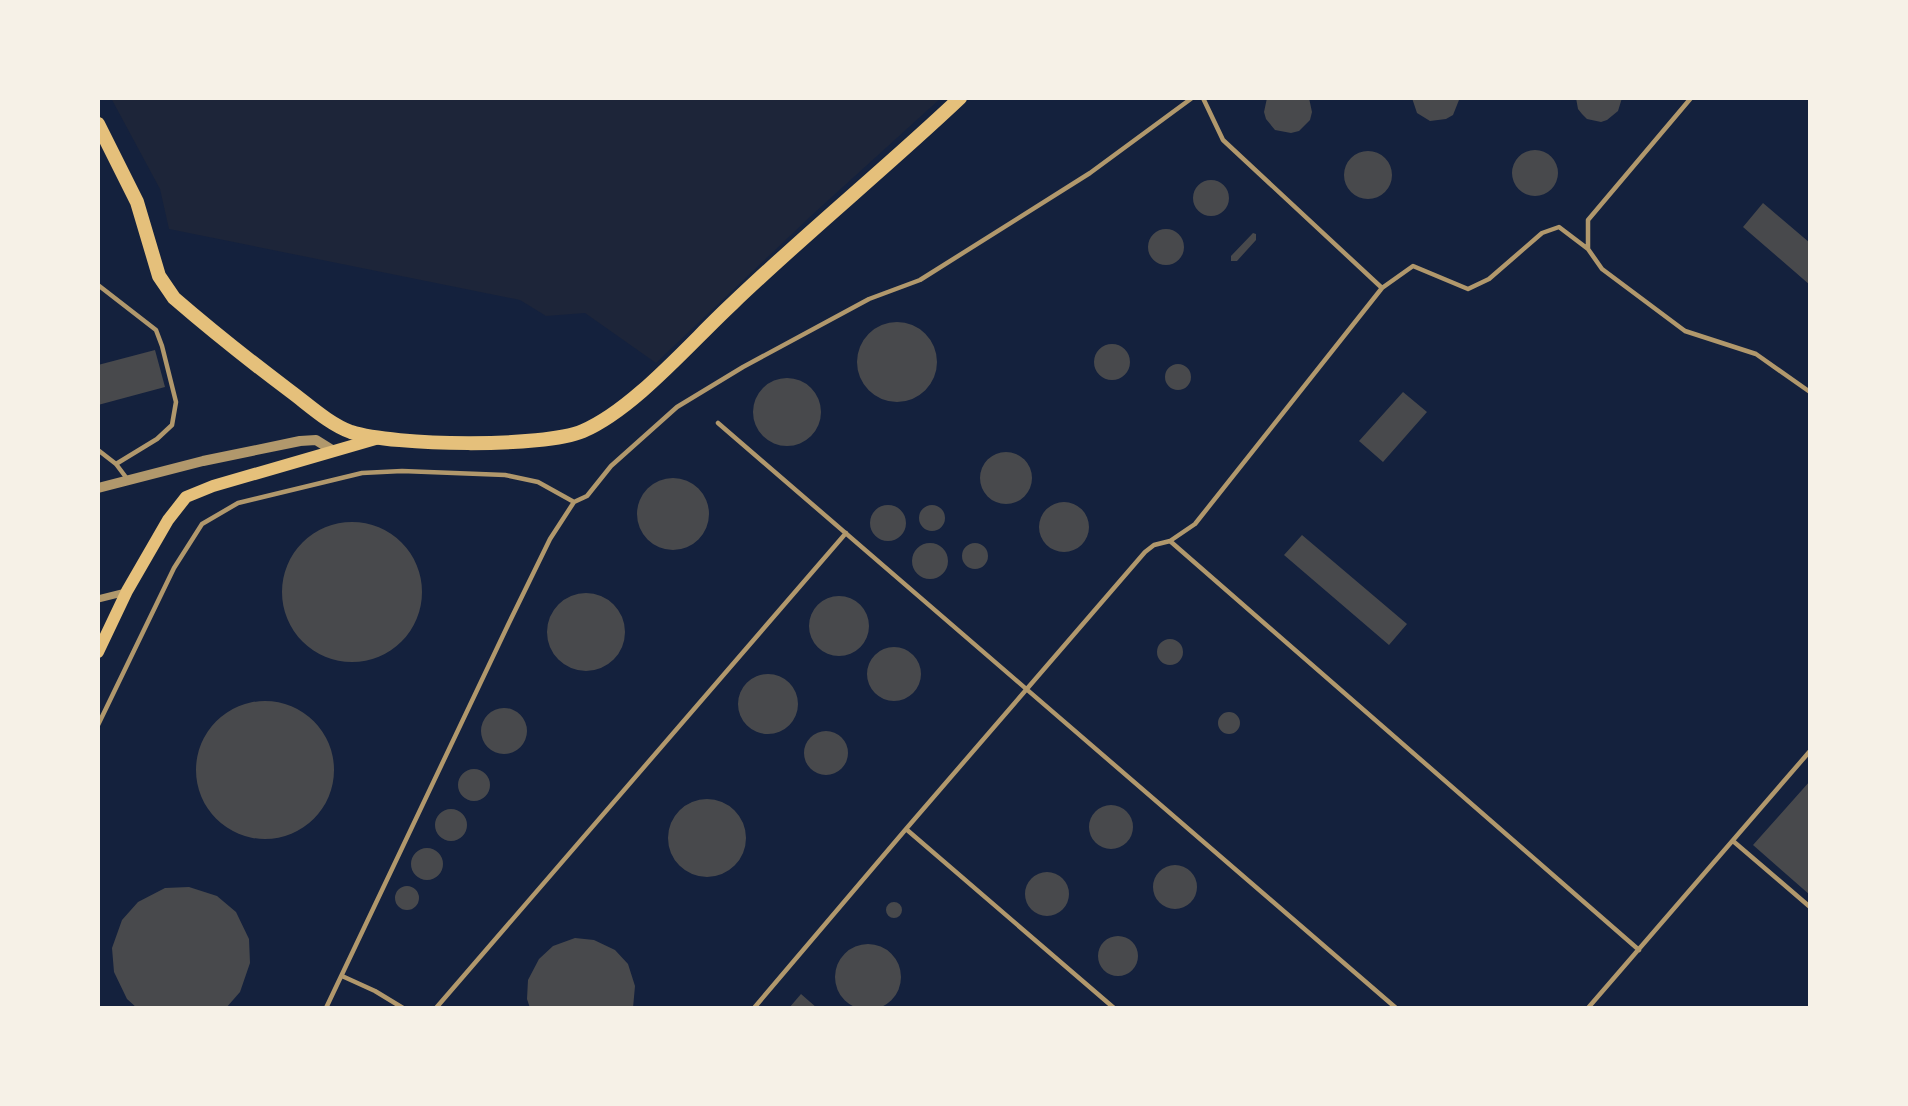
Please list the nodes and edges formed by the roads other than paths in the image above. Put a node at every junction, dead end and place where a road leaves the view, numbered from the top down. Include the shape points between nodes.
1 (960, 98) edge
2 (1192, 98) edge
3 (1203, 98) edge
4 (1691, 98) edge
5 (98, 124) edge
6 (1588, 249) junction
7 (98, 285) edge
8 (1382, 288) junction
9 (1810, 392) edge
10 (718, 423) dead end
11 (382, 437) junction
12 (98, 450) edge
13 (332, 450) junction
14 (116, 464) junction
15 (128, 481) junction
16 (98, 488) edge
17 (574, 502) junction
18 (846, 533) junction
19 (1170, 541) junction
20 (127, 591) junction
21 (98, 599) edge
22 (98, 652) edge
23 (1027, 689) junction
24 (98, 725) edge
25 (1810, 751) edge
26 (906, 829) junction
27 (1732, 841) junction
28 (1810, 907) edge
29 (1639, 950) junction
30 (342, 976) junction
31 (327, 1008) edge
32 (403, 1008) edge
33 (436, 1008) edge
34 (754, 1008) edge
35 (1114, 1008) edge
36 (1396, 1008) edge
37 (1588, 1008) edge

1 - 11 highway via 605,419 563,438 516,443
2 - 17 lane via 1090,173 920,281 869,299 677,407 611,466 587,496
3 - 8 lane via 1223,140
4 - 6 lane via 1588,220
5 - 11 highway via 137,202 159,276 174,298 322,416 351,432
6 - 8 lane via 1559,227 1542,233 1489,279 1468,289 1413,266
6 - 9 lane via 1602,269 1685,331 1756,354
7 - 14 lane via 156,330 176,402 172,425
8 - 19 lane via 1195,524
10 - 18 lane
11 - 13 main road
12 - 14 lane
13 - 15 street via 316,440 300,441
13 - 20 main road via 186,497
14 - 15 lane
15 - 16 street
17 - 24 lane via 538,482 505,475 402,471 362,473 238,503 202,524 181,557
17 - 30 lane via 550,539
18 - 23 lane
18 - 33 lane
19 - 23 lane via 1145,552
19 - 29 lane
20 - 21 street
20 - 22 main road
23 - 26 lane
23 - 36 lane
25 - 27 lane
26 - 34 lane
26 - 35 lane
27 - 28 lane
27 - 29 lane
29 - 37 lane
30 - 31 lane
30 - 32 lane

